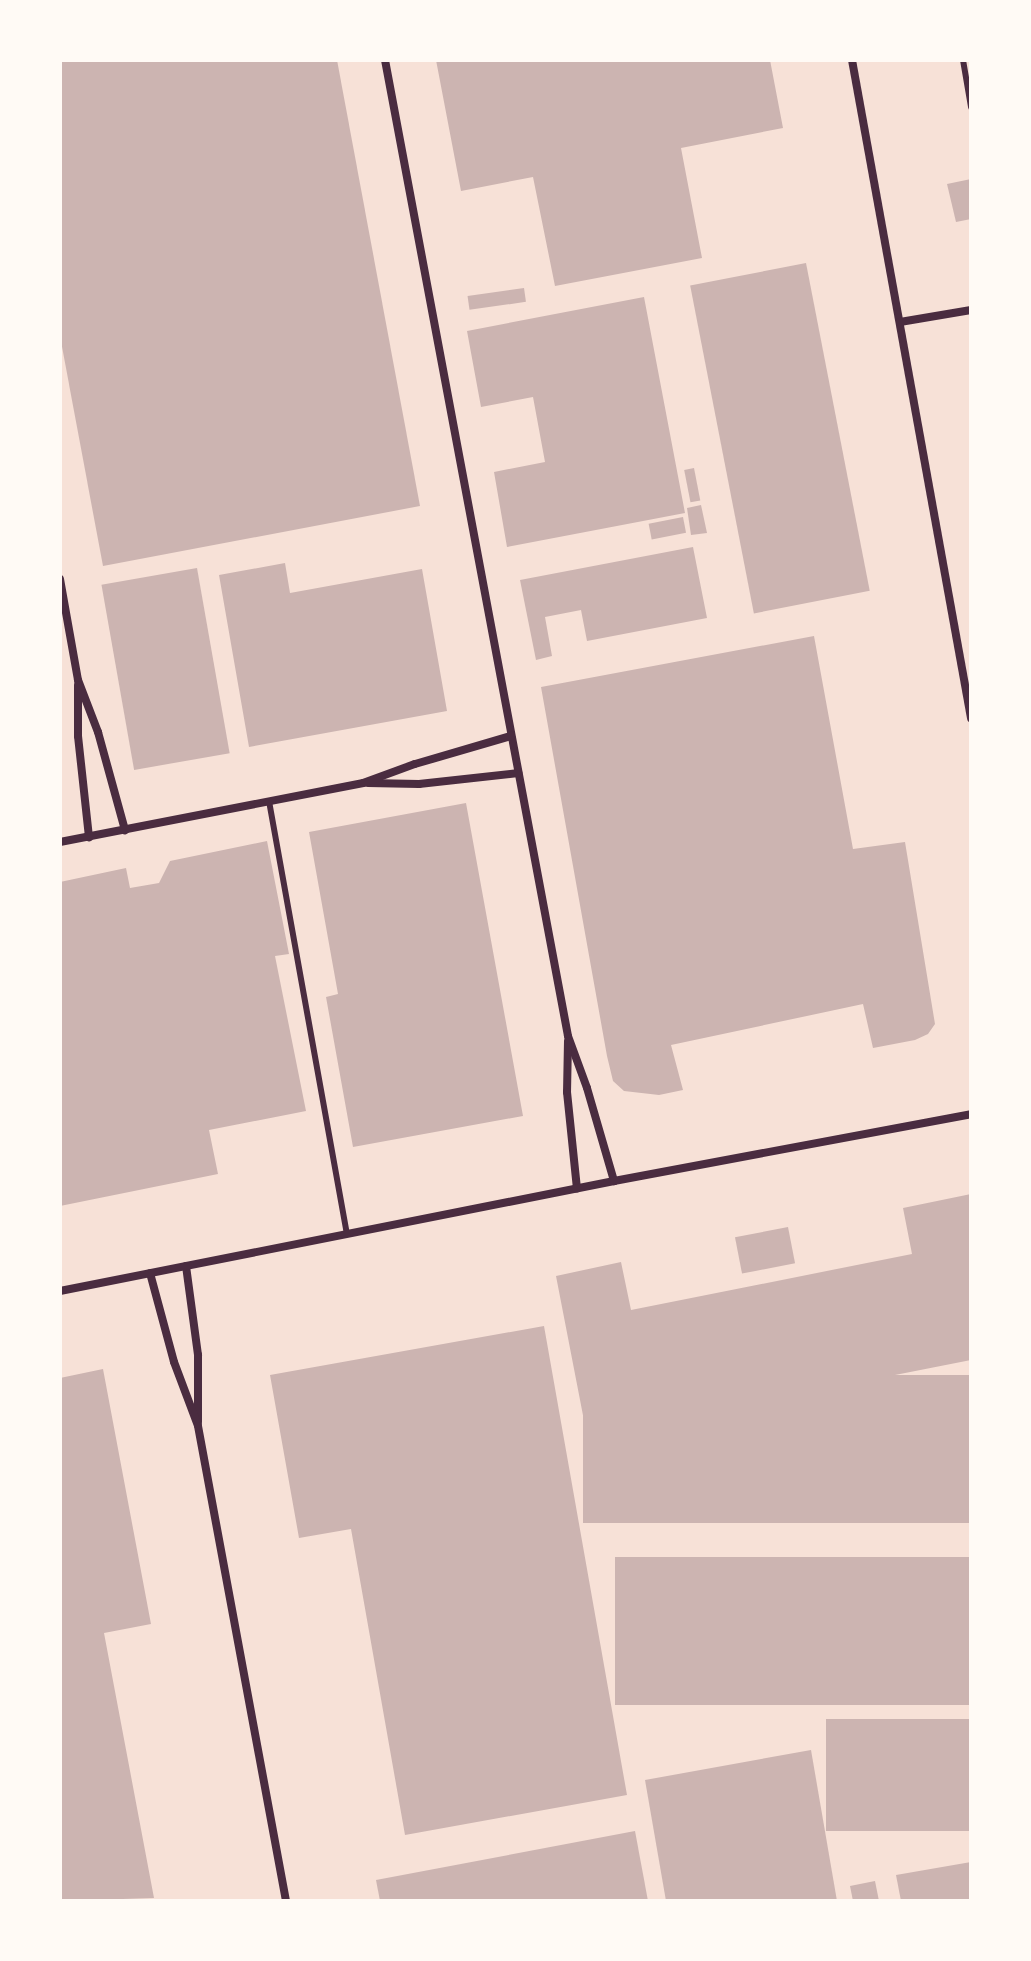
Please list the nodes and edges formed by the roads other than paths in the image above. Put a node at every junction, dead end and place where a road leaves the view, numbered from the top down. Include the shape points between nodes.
1 (385, 60) edge
2 (852, 60) edge
3 (963, 60) edge
4 (971, 107) edge
5 (971, 310) edge
6 (900, 322) junction
7 (60, 579) edge
8 (78, 680) junction
9 (971, 718) edge
10 (511, 736) junction
11 (518, 773) junction
12 (363, 783) junction
13 (269, 801) junction
14 (125, 830) junction
15 (89, 837) junction
16 (60, 842) edge
17 (568, 1036) junction
18 (971, 1114) edge
19 (614, 1181) junction
20 (577, 1188) junction
21 (347, 1234) junction
22 (186, 1266) junction
23 (150, 1273) junction
24 (60, 1291) edge
25 (198, 1426) junction
26 (286, 1901) edge

1 - 10 street
2 - 6 street
3 - 4 lane
5 - 6 street
6 - 9 street
7 - 8 street
8 - 14 street
8 - 15 street
10 - 11 street
10 - 12 street
11 - 12 street via 410,784
11 - 17 street
12 - 13 street
13 - 14 street
13 - 21 lane
14 - 15 street
15 - 16 street
17 - 19 street
17 - 20 street via 567,1092
18 - 19 street
19 - 20 street
20 - 21 street
21 - 22 street
22 - 23 street
22 - 25 street via 198,1355
23 - 24 street
23 - 25 street
25 - 26 street

